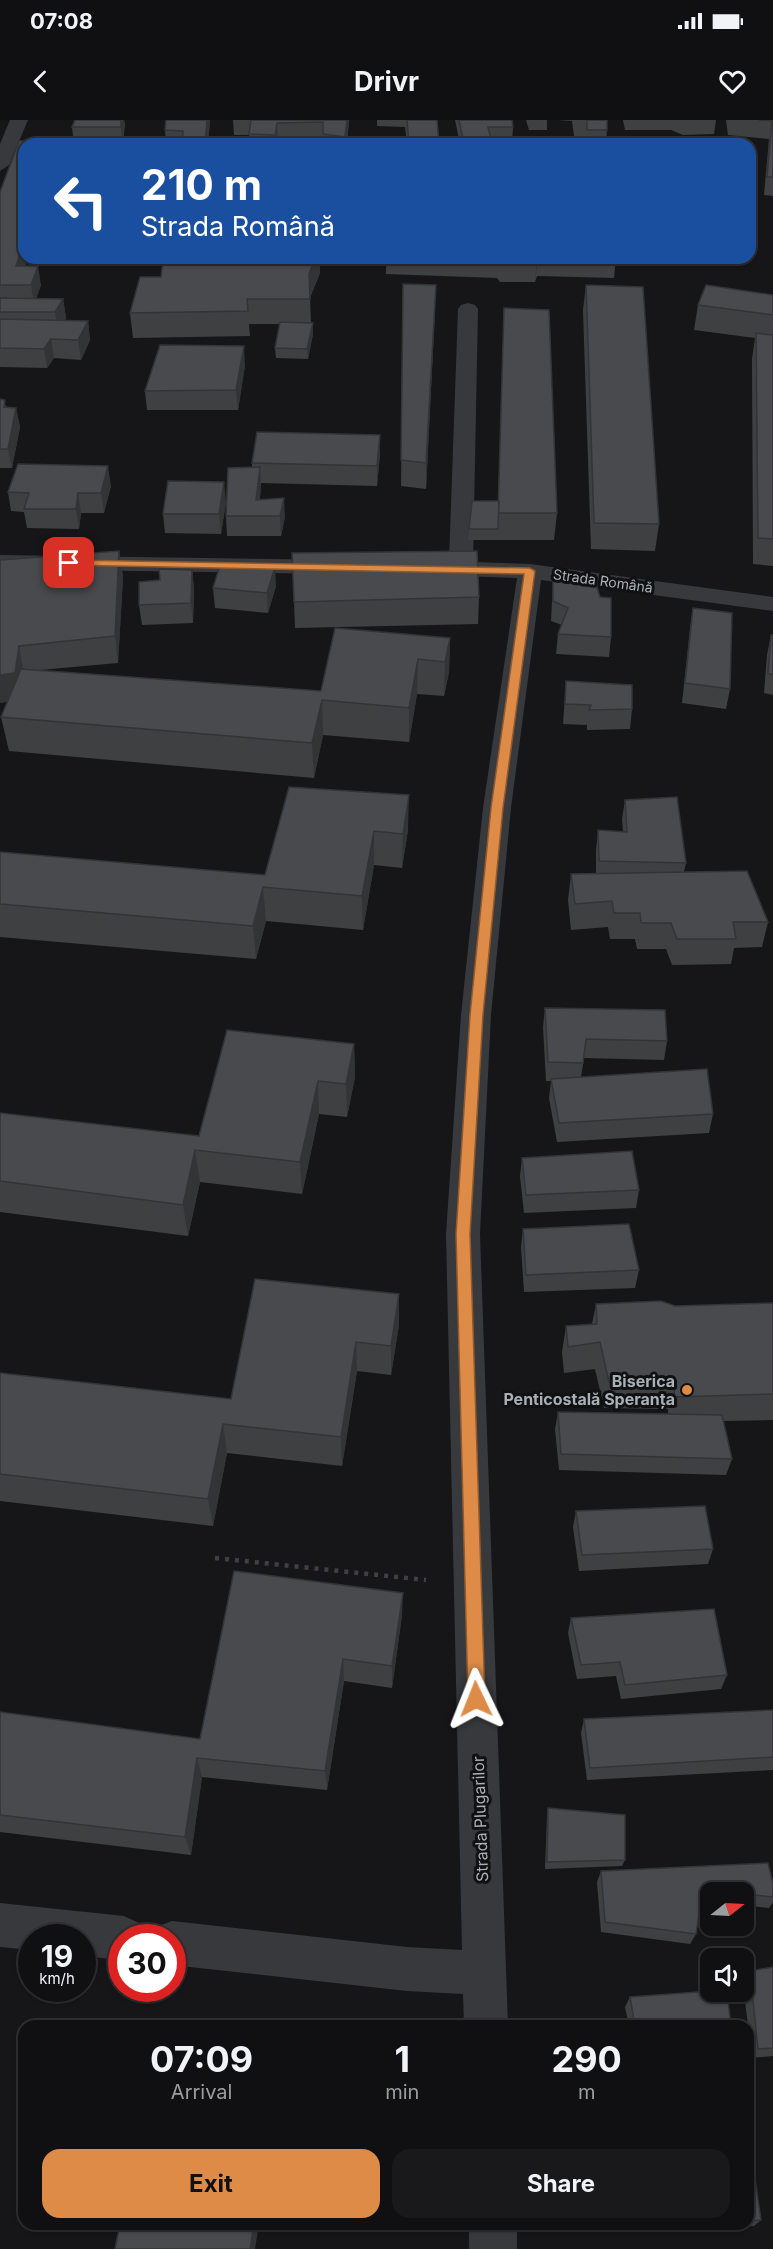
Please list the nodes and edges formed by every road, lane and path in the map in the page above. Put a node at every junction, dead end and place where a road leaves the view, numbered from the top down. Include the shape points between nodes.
1 (19, 120) edge
2 (0, 165) edge
3 (468, 309) dead end
4 (0, 562) edge
5 (365, 567) edge
6 (413, 568) edge
7 (461, 569) junction
8 (530, 571) junction
9 (773, 604) edge
10 (215, 1558) dead end
11 (473, 1585) junction
12 (0, 1925) edge
13 (108, 1936) edge
14 (186, 1945) edge
15 (485, 1973) junction
16 (486, 2020) edge
17 (493, 2230) edge
18 (493, 2249) edge

1 - 2 street
3 - 7 street
4 - 5 street
6 - 7 street, Strada Română
7 - 8 street, Strada Română
8 - 9 street, Strada Română
8 - 11 street, Strada Plugarilor via 496,820 476,1015 463,1234
10 - 11 path
11 - 15 street, Strada Plugarilor
12 - 13 street
14 - 15 street via 407,1969
15 - 16 street, Strada Plugarilor
17 - 18 street

